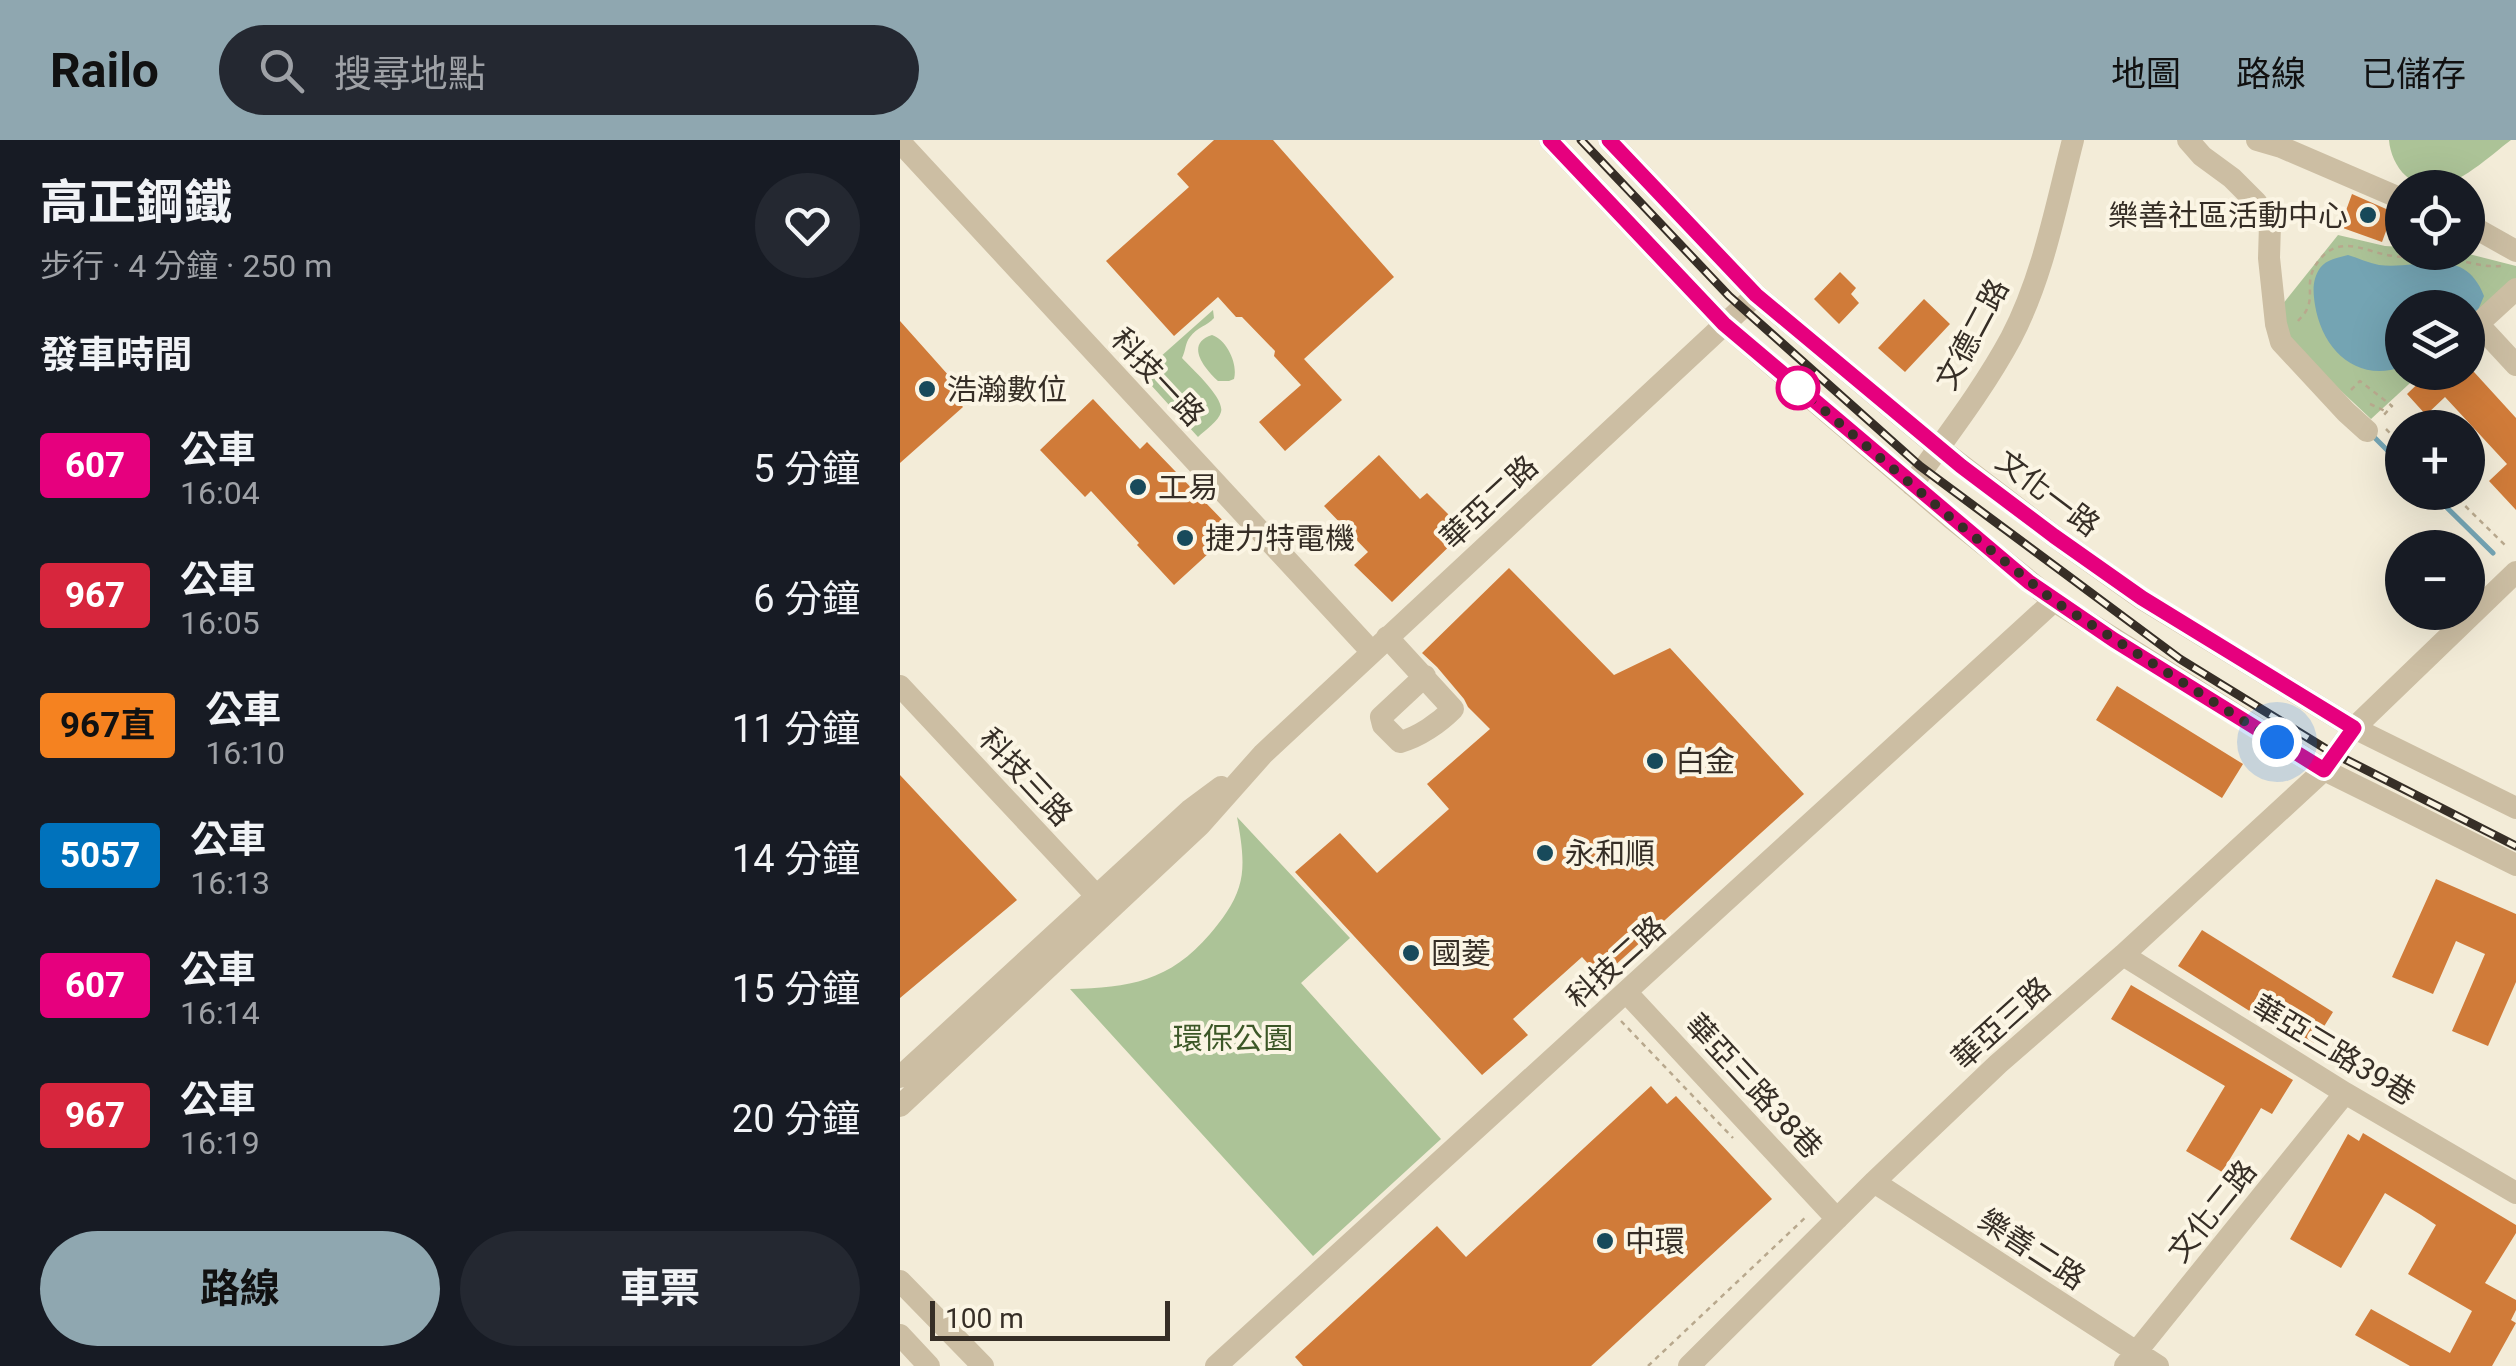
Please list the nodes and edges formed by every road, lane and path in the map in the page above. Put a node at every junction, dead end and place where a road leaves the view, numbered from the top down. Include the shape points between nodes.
1 (1550, 140) edge
2 (1609, 140) edge
3 (2072, 140) edge
4 (2188, 140) edge
5 (2257, 140) edge
6 (900, 142) edge
7 (2385, 192) edge
8 (2485, 240) edge
9 (2511, 264) edge
10 (2516, 289) edge
11 (1756, 295) junction
12 (2485, 305) edge
13 (2485, 311) edge
14 (2485, 323) edge
15 (1724, 324) junction
16 (2281, 342) junction
17 (2516, 365) edge
18 (2338, 403) junction
19 (2388, 410) edge
20 (2367, 431) dead end
21 (1939, 448) junction
22 (1912, 485) junction
23 (2469, 510) edge
24 (2507, 548) dead end
25 (2516, 572) edge
26 (2054, 601) junction
27 (1380, 645) junction
28 (1425, 676) dead end
29 (900, 686) edge
30 (2354, 728) junction
31 (2324, 770) junction
32 (2516, 808) edge
33 (2516, 865) edge
34 (1103, 902) junction
35 (2123, 955) junction
36 (1627, 992) junction
37 (1618, 1018) dead end
38 (900, 1078) edge
39 (2346, 1093) junction
40 (900, 1106) edge
41 (1740, 1145) dead end
42 (1874, 1182) junction
43 (2516, 1193) edge
44 (1808, 1216) dead end
45 (1837, 1219) junction
46 (900, 1281) edge
47 (900, 1335) edge
48 (2131, 1360) edge
49 (929, 1366) edge
50 (983, 1366) edge
51 (1216, 1366) edge
52 (1648, 1366) edge
53 (1688, 1366) edge
54 (2158, 1366) edge

1 - 15 street
2 - 11 street, 文化一路
3 - 21 street, 文德二路 via 2033,285 2011,337
4 - 16 street via 2256,202 2270,224
5 - 7 street
6 - 27 street, 科技一路
8 - 9 street
9 - 12 street
9 - 16 path via 2489,267 2337,246 2321,258 2309,279 2308,308
10 - 13 street
11 - 15 street, 華亞二路
11 - 21 street, 文化一路
14 - 17 street
15 - 22 street
15 - 27 street, 華亞二路
16 - 18 street
18 - 19 path via 2360,381 2392,406
18 - 20 street
21 - 22 street, 文德二路
21 - 30 street, 文化一路 via 2142,598
22 - 26 street
23 - 24 path
25 - 30 street, 華亞三路
26 - 31 street
26 - 36 street, 科技二路
27 - 28 street, 科技一路
27 - 34 street, 華亞二路 via 1263,754 1190,810
29 - 34 street, 科技三路
30 - 31 street, 華亞三路
30 - 32 street, 文化一路
31 - 33 street
31 - 35 street, 華亞三路
34 - 38 street, 華亞二路
34 - 40 street, 華亞二路
35 - 39 street, 華亞三路39巷
35 - 42 street, 華亞三路
36 - 45 street, 華亞三路38巷
36 - 51 street, 科技二路
37 - 41 path
39 - 43 street, 華亞三路39巷
39 - 48 street, 文化二路
42 - 45 street, 華亞三路
42 - 48 street, 樂善二路
44 - 52 path
45 - 53 street, 華亞三路
46 - 50 street
47 - 49 street
48 - 54 street, 樂善二路

